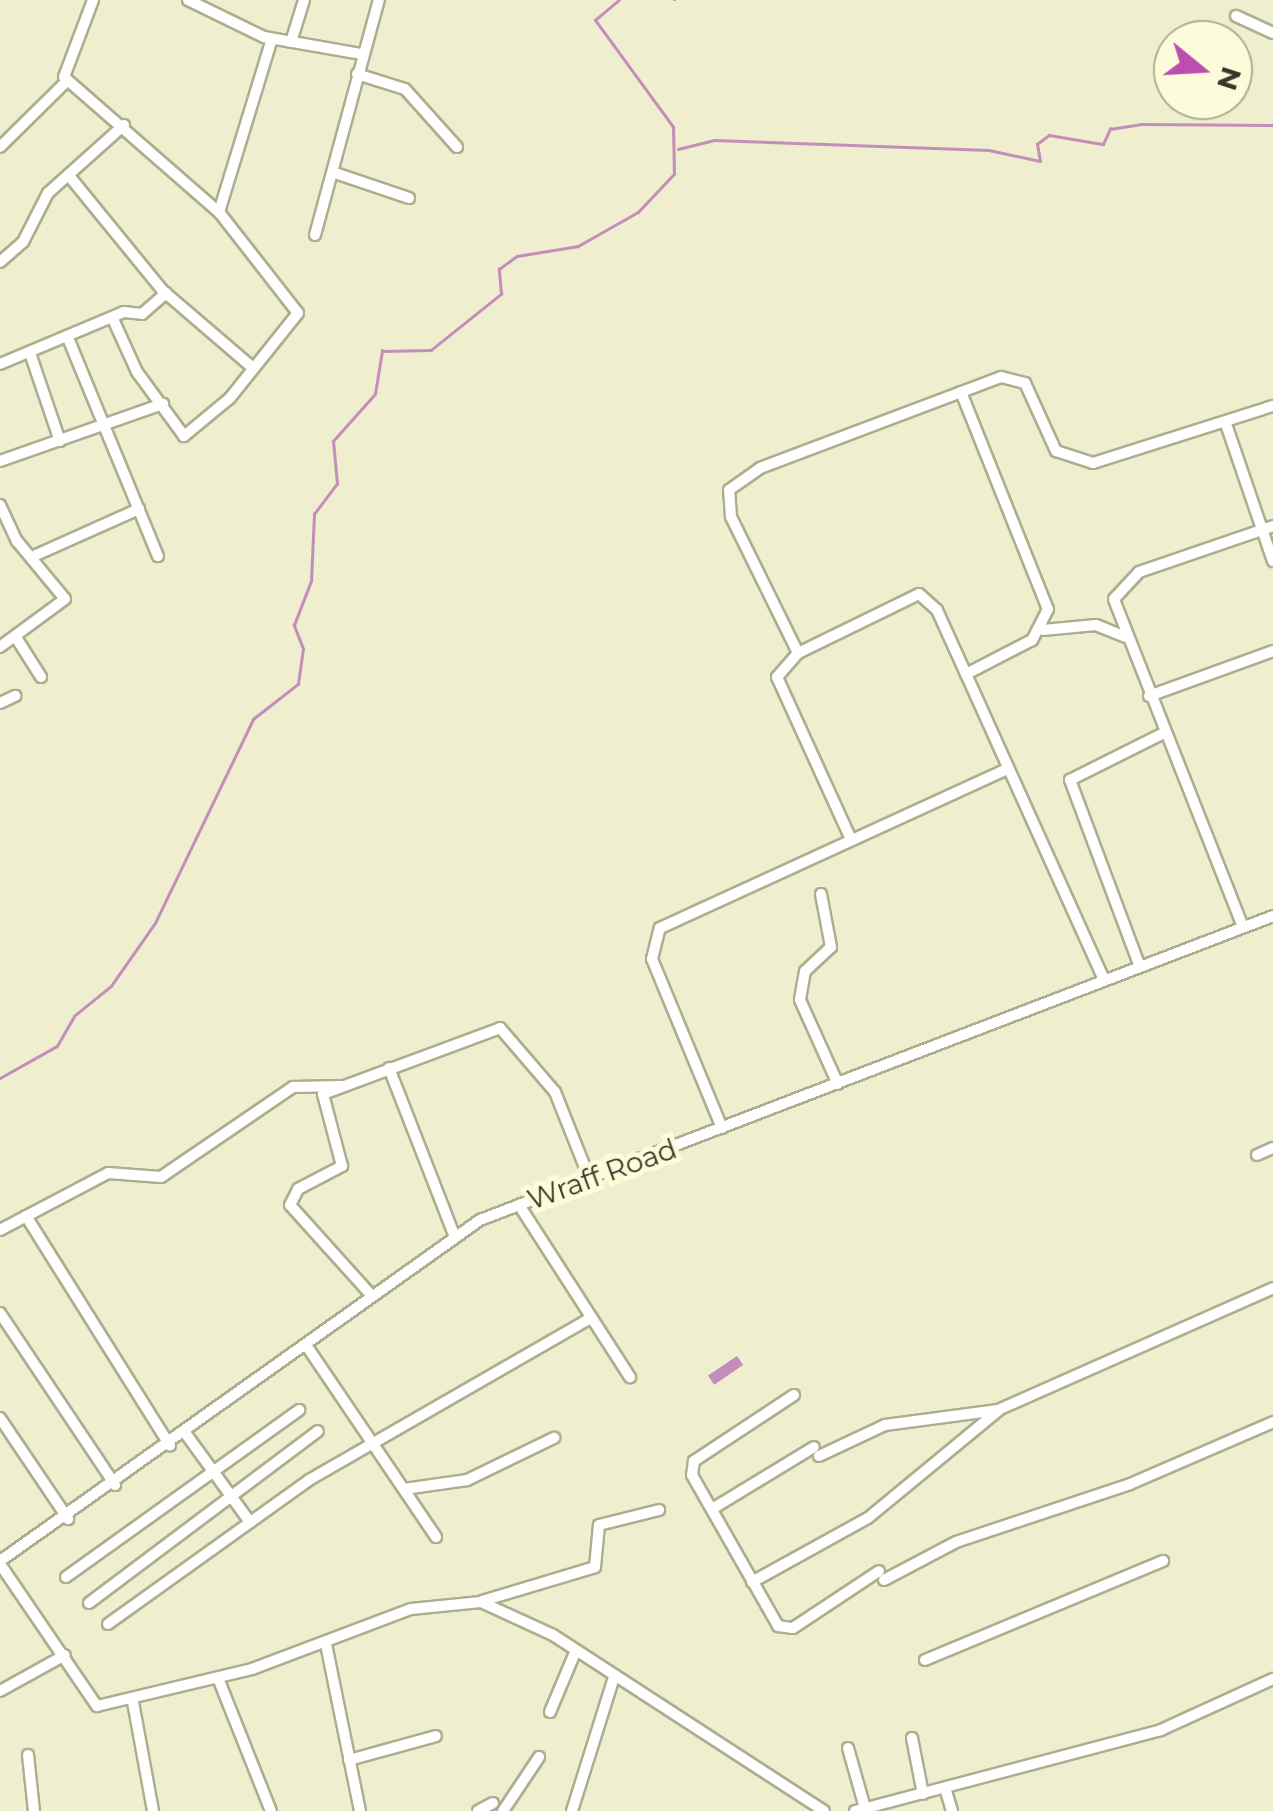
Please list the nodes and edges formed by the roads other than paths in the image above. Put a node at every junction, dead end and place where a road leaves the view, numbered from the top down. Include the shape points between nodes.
1 (93, 0) edge
2 (304, 0) edge
3 (379, 0) edge
4 (191, 1) edge
5 (1236, 16) dead end
6 (1273, 33) edge
7 (272, 39) junction
8 (291, 42) junction
9 (361, 54) junction
10 (357, 74) junction
11 (68, 80) junction
12 (124, 125) junction
13 (0, 147) edge
14 (457, 147) dead end
15 (338, 174) junction
16 (70, 177) junction
17 (409, 198) dead end
18 (219, 212) junction
19 (315, 235) dead end
20 (0, 262) edge
21 (166, 293) junction
22 (112, 317) junction
23 (68, 338) junction
24 (30, 353) junction
25 (0, 364) edge
26 (252, 368) junction
27 (961, 392) junction
28 (163, 404) junction
29 (1273, 406) edge
30 (1226, 424) junction
31 (102, 426) junction
32 (60, 441) junction
33 (0, 460) edge
34 (0, 505) edge
35 (139, 509) junction
36 (3, 520) edge
37 (1268, 528) edge
38 (36, 555) junction
39 (158, 556) dead end
40 (1273, 560) edge
41 (1048, 615) junction
42 (1060, 628) junction
43 (1043, 630) junction
44 (1125, 638) junction
45 (17, 640) junction
46 (0, 647) edge
47 (1273, 650) edge
48 (798, 653) junction
49 (966, 674) junction
50 (41, 677) dead end
51 (16, 696) dead end
52 (1149, 696) junction
53 (0, 703) edge
54 (1164, 733) junction
55 (1007, 768) junction
56 (849, 834) junction
57 (821, 894) dead end
58 (1273, 916) edge
59 (1243, 928) junction
60 (1140, 966) junction
61 (1104, 980) junction
62 (389, 1068) junction
63 (838, 1084) junction
64 (343, 1086) junction
65 (722, 1128) junction
66 (1273, 1148) edge
67 (1257, 1155) dead end
68 (590, 1180) junction
69 (519, 1204) junction
70 (26, 1216) junction
71 (0, 1230) edge
72 (455, 1237) junction
73 (1273, 1288) edge
74 (372, 1296) junction
75 (0, 1312) edge
76 (592, 1318) junction
77 (306, 1346) junction
78 (630, 1377) dead end
79 (794, 1396) dead end
80 (1000, 1409) junction
81 (299, 1410) dead end
82 (0, 1418) edge
83 (1273, 1422) edge
84 (318, 1431) dead end
85 (186, 1434) junction
86 (554, 1438) dead end
87 (373, 1445) junction
88 (170, 1446) junction
89 (213, 1470) junction
90 (115, 1485) junction
91 (404, 1489) junction
92 (230, 1494) junction
93 (712, 1508) junction
94 (658, 1510) dead end
95 (68, 1518) junction
96 (250, 1522) junction
97 (436, 1537) dead end
98 (1163, 1561) dead end
99 (0, 1562) edge
100 (66, 1577) dead end
101 (752, 1582) junction
102 (89, 1602) dead end
103 (481, 1602) junction
104 (108, 1624) dead end
105 (326, 1644) junction
106 (576, 1650) junction
107 (64, 1655) junction
108 (925, 1660) dead end
109 (218, 1678) junction
110 (614, 1678) junction
111 (1273, 1679) edge
112 (0, 1690) edge
113 (132, 1702) junction
114 (550, 1712) dead end
115 (436, 1736) dead end
116 (912, 1738) dead end
117 (848, 1748) dead end
118 (28, 1755) dead end
119 (539, 1757) dead end
120 (349, 1760) junction
121 (945, 1788) junction
122 (923, 1794) junction
123 (493, 1803) dead end
124 (860, 1810) edge
125 (34, 1811) edge
126 (152, 1811) edge
127 (271, 1811) edge
128 (360, 1811) edge
129 (478, 1811) edge
130 (503, 1811) edge
131 (572, 1811) edge
132 (824, 1811) edge
133 (952, 1811) edge

1 - 11 street via 66,53
2 - 8 street
3 - 9 street
4 - 7 street
5 - 6 street
7 - 8 street
7 - 18 street
8 - 9 street
9 - 10 street
10 - 14 street via 405,89
10 - 15 street
11 - 12 street
11 - 13 street
12 - 16 street
12 - 18 street
15 - 17 street
15 - 19 street
16 - 20 street via 48,193 23,242
16 - 21 street
18 - 26 street via 298,313
21 - 22 street via 142,314
21 - 26 street
22 - 23 street
22 - 28 street
23 - 24 street
23 - 31 street
24 - 25 street
24 - 32 street
26 - 28 street via 184,436
27 - 30 street via 1021,379 1056,451 1093,464
27 - 41 street
27 - 48 street via 760,468 729,490 731,517
28 - 31 street
29 - 30 street
30 - 37 street
31 - 32 street
31 - 35 street
32 - 33 street
34 - 36 street
35 - 38 street
35 - 39 street
36 - 38 street
37 - 40 street
37 - 44 street via 1122,582 1114,599
38 - 45 street via 64,601
41 - 42 street
41 - 43 street
42 - 43 street
42 - 44 street via 1096,626
43 - 49 street
44 - 52 street
45 - 46 street
45 - 50 street
47 - 52 street
48 - 49 street via 919,594 937,610
48 - 56 street via 777,677
49 - 55 street
51 - 53 street
52 - 54 street
54 - 59 street
54 - 60 street via 1070,780
55 - 56 street
55 - 61 street
56 - 65 street via 678,914 655,936 652,959
57 - 63 street via 831,948 805,971 800,1000
58 - 59 street, Wraff Road
59 - 60 street, Wraff Road
60 - 61 street, Wraff Road
61 - 63 street, Wraff Road
62 - 64 street
62 - 68 street via 500,1028 555,1092
62 - 72 street
63 - 65 street, Wraff Road
64 - 70 street via 293,1087 161,1177 108,1173
64 - 74 street via 320,1100 342,1166 298,1189 290,1205
65 - 68 street, Wraff Road
66 - 67 street
68 - 69 street, Wraff Road
69 - 72 street, Wraff Road
69 - 76 street
70 - 71 street
70 - 88 street
72 - 74 street, Wraff Road
73 - 80 street
74 - 77 street, Wraff Road
75 - 90 street
76 - 78 street
76 - 87 street
77 - 85 street, Wraff Road
77 - 87 street
79 - 93 street via 694,1461
80 - 93 street via 884,1425 817,1451
80 - 101 street via 868,1518
81 - 89 street
82 - 95 street
83 - 101 street via 1130,1484 956,1542 793,1628 778,1626
84 - 92 street
85 - 88 street, Wraff Road
85 - 89 street
86 - 91 street via 468,1480
87 - 91 street
87 - 96 street
88 - 90 street, Wraff Road
89 - 92 street
89 - 100 street
90 - 95 street, Wraff Road
91 - 97 street
92 - 96 street
92 - 102 street
93 - 101 street
94 - 103 street via 600,1526 595,1567
95 - 99 street, Wraff Road
96 - 104 street
98 - 108 street
99 - 107 street
103 - 105 street via 411,1609
103 - 106 street
105 - 109 street
105 - 120 street
106 - 110 street
106 - 114 street
107 - 112 street
107 - 113 street via 96,1706
109 - 113 street
109 - 127 street
110 - 131 street
110 - 132 street
111 - 121 street via 1162,1730
113 - 126 street
115 - 120 street
116 - 122 street
117 - 124 street
118 - 125 street
119 - 130 street
120 - 128 street
121 - 122 street
121 - 133 street
122 - 124 street
123 - 129 street

